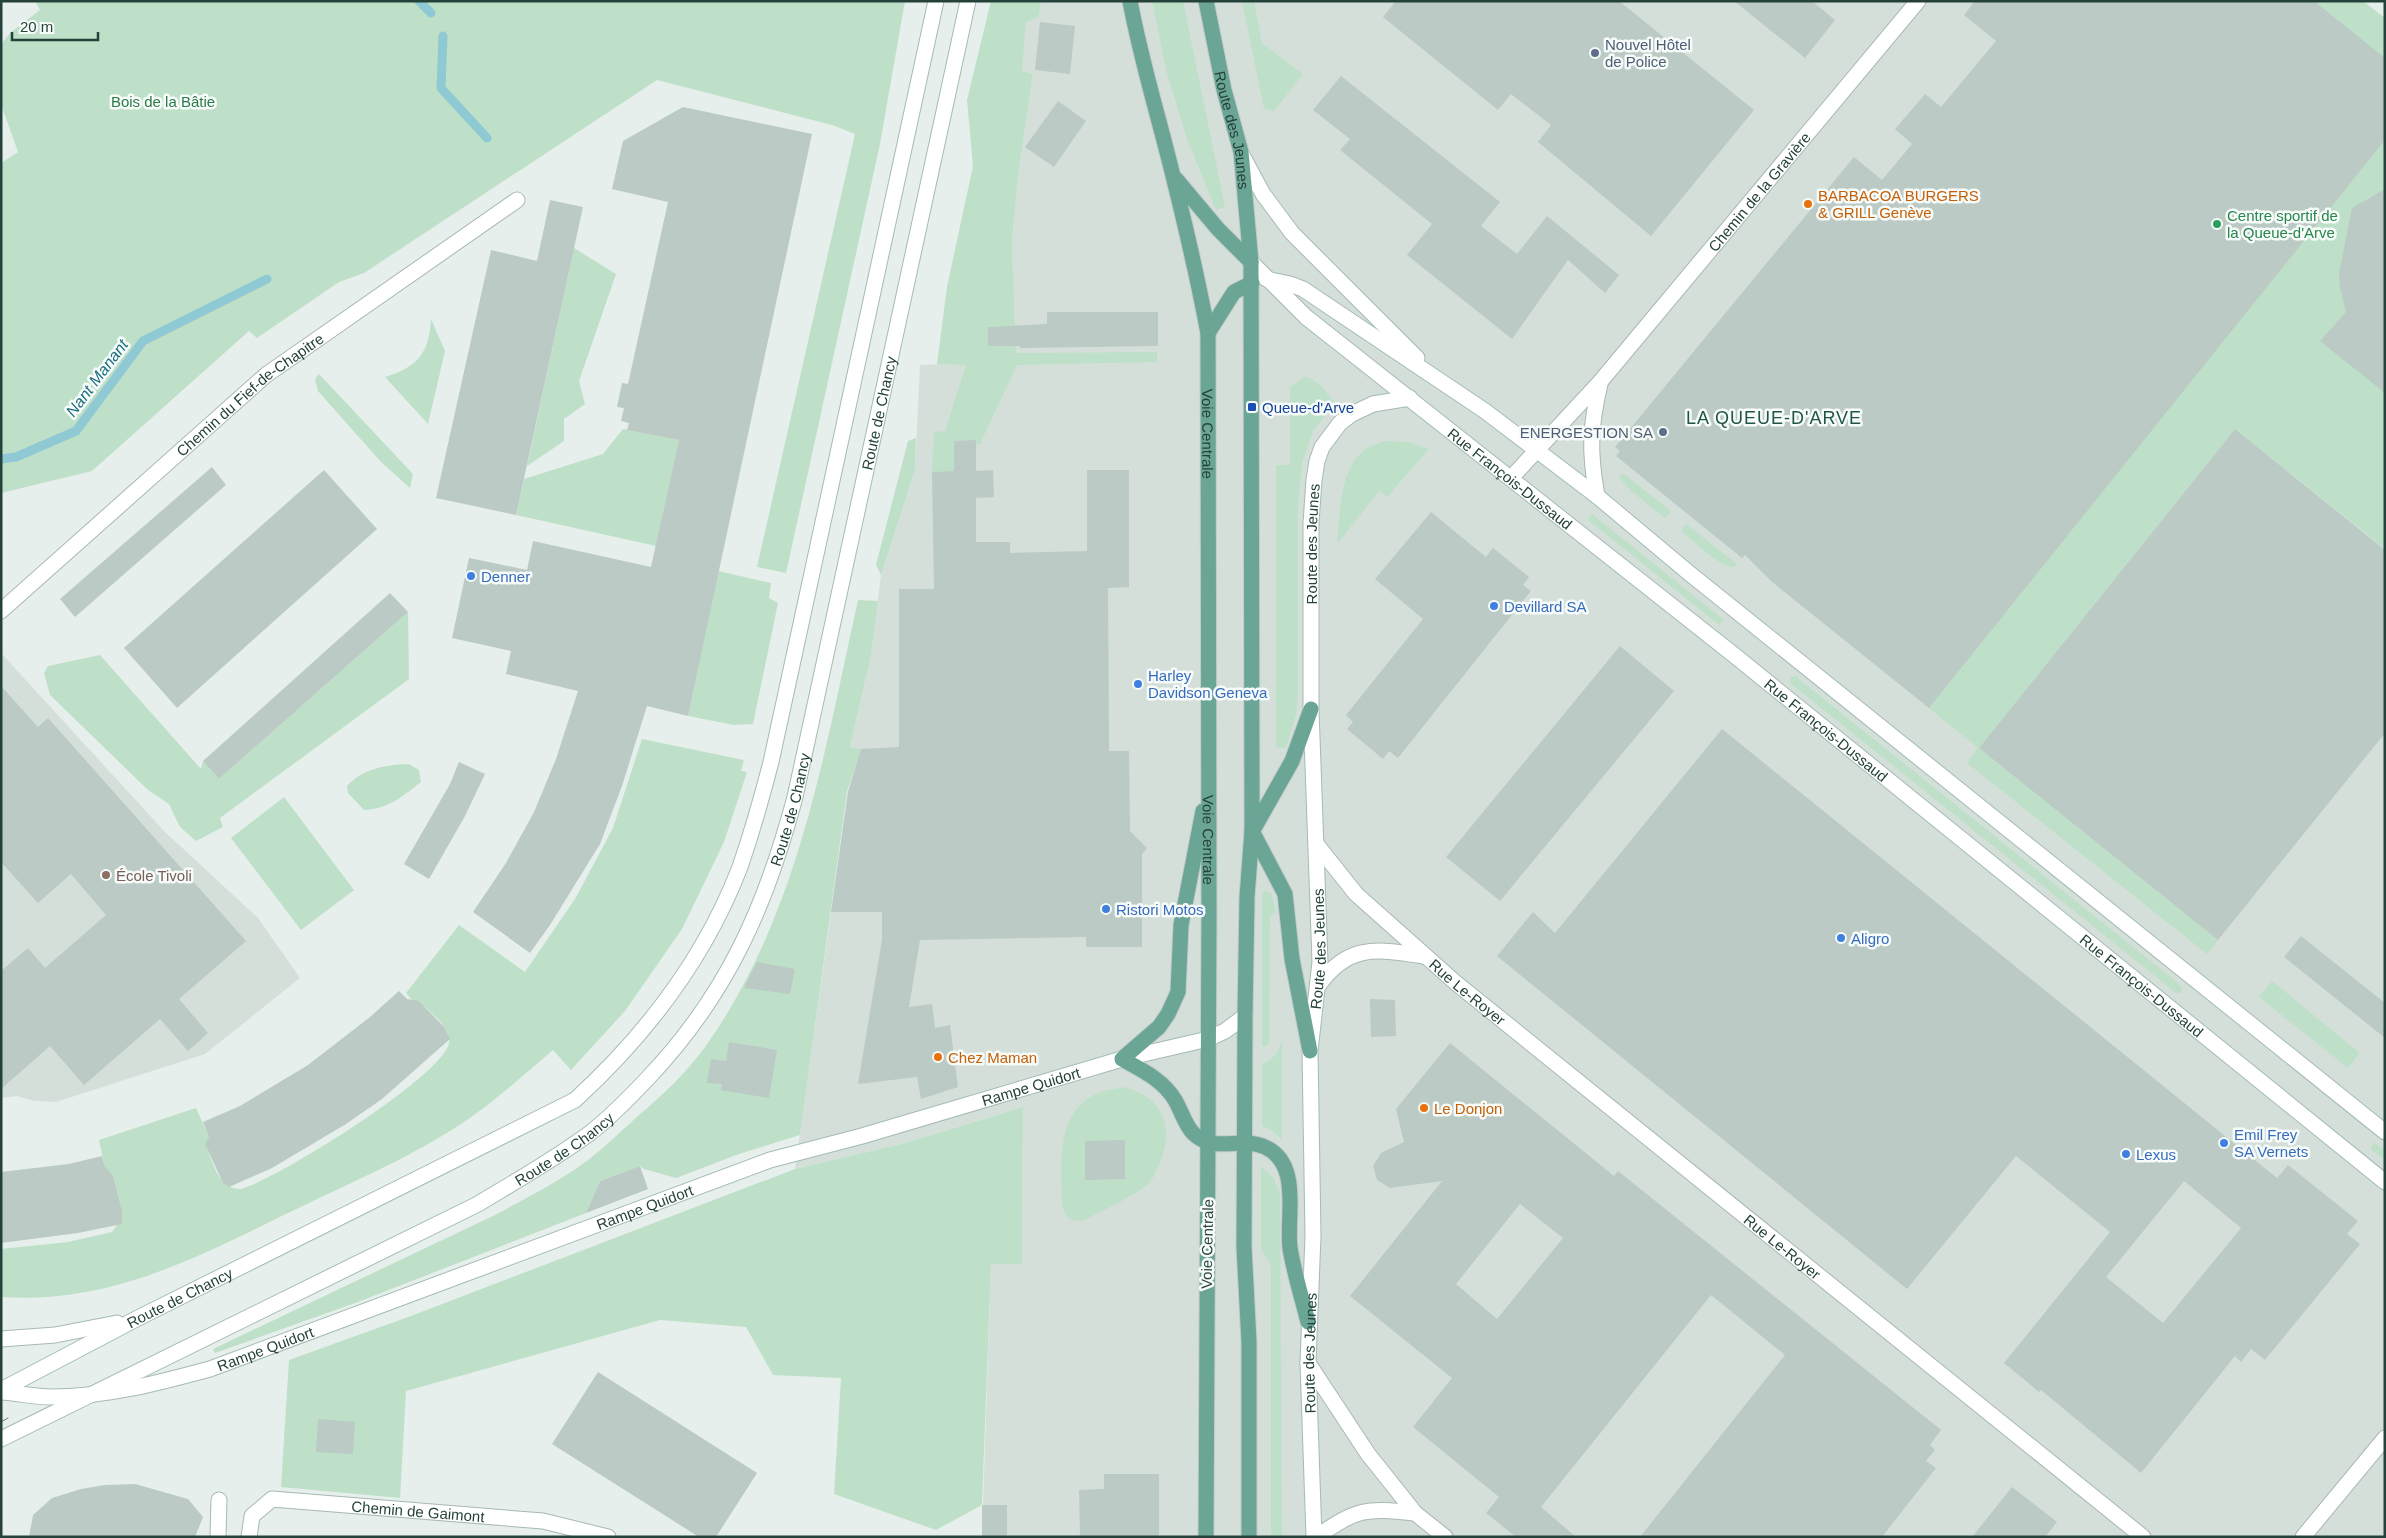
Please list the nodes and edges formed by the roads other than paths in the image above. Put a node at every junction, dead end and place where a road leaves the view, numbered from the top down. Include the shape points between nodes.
1 (936, 1) edge
2 (968, 1) edge
3 (1130, 1) edge
4 (1206, 1) edge
5 (1918, 1) edge
6 (1241, 152) junction
7 (1173, 176) junction
8 (517, 200) dead end
9 (1251, 262) junction
10 (1268, 280) junction
11 (1252, 283) junction
12 (1208, 333) junction
13 (1439, 380) junction
14 (1600, 382) junction
15 (1410, 398) junction
16 (1537, 450) junction
17 (1511, 478) junction
18 (1596, 496) junction
19 (1, 610) edge
20 (1311, 709) junction
21 (1210, 778) junction
22 (1252, 831) junction
23 (1317, 845) junction
24 (1424, 956) junction
25 (1318, 986) junction
26 (1245, 1016) junction
27 (1208, 1039) junction
28 (1310, 1051) junction
29 (1122, 1059) junction
30 (2385, 1132) edge
31 (1245, 1143) junction
32 (1208, 1144) junction
33 (2385, 1182) edge
34 (138, 1318) junction
35 (1308, 1322) junction
36 (1, 1340) edge
37 (1308, 1363) junction
38 (1, 1391) edge
39 (90, 1395) junction
40 (2385, 1438) edge
41 (1, 1439) edge
42 (219, 1500) dead end
43 (1414, 1513) junction
44 (218, 1537) edge
45 (249, 1537) edge
46 (608, 1537) edge
47 (1206, 1537) edge
48 (1249, 1537) edge
49 (1315, 1537) edge
50 (1445, 1537) edge
51 (2143, 1537) edge
52 (2303, 1537) edge

1 - 34 main road, Route de Chancy via 779,731 751,834 725,902 689,967 646,1026 575,1100
2 - 39 main road, Route de Chancy via 795,797 780,855 726,978 696,1024 632,1095 591,1132 551,1160 478,1204
3 - 7 main road via 1148,85
4 - 6 main road, Route des Jeunes via 1224,90
5 - 14 main road, Chemin de la Gravière
6 - 9 main road, Route des Jeunes
6 - 13 main road via 1259,188 1292,233
7 - 9 main road
7 - 12 main road, Voie Centrale
8 - 19 main road, Chemin du Fief-de-Chapitre via 272,370
9 - 10 main road, Rue François-Dussaud
9 - 11 main road
10 - 11 main road
10 - 13 main road via 1303,289
10 - 15 main road, Rue François-Dussaud via 1306,317
11 - 12 main road via 1234,292
11 - 22 main road
12 - 21 main road, Voie Centrale
13 - 16 main road
14 - 16 main road, Chemin de la Gravière
14 - 18 main road, Chemin de la Gravière via 1590,434
15 - 17 main road, Rue François-Dussaud
15 - 20 main road, Route des Jeunes via 1363,408 1340,423 1322,447 1317,460 1311,523
16 - 17 main road, Chemin de la Gravière
16 - 18 main road
17 - 33 main road, Rue François-Dussaud
18 - 30 main road
20 - 22 main road via 1292,761
20 - 23 main road, Route des Jeunes
21 - 27 main road, Voie Centrale
21 - 29 main road via 1181,925 1178,992 1159,1027
22 - 26 main road via 1247,897
22 - 28 main road via 1285,894 1292,959
23 - 24 main road, Rue Le-Royer via 1356,894
23 - 25 main road, Route des Jeunes
24 - 25 main road, Rue Le-Royer via 1383,950 1364,951 1342,960
24 - 51 main road, Rue Le-Royer
25 - 28 main road, Route des Jeunes
26 - 27 main road, Rampe Quidort
26 - 31 main road
27 - 29 main road, Rampe Quidort
27 - 32 main road, Voie Centrale
28 - 35 main road, Route des Jeunes via 1313,1236
29 - 32 main road via 1158,1080 1174,1098 1192,1133
29 - 39 main road, Rampe Quidort via 770,1160 210,1369 134,1389
31 - 32 main road
31 - 35 main road via 1265,1147 1275,1154 1282,1161 1288,1178 1290,1248
31 - 48 main road
32 - 47 main road, Voie Centrale
34 - 36 main road via 64,1334
34 - 38 main road, Route de Chancy
35 - 37 main road, Route des Jeunes
37 - 43 main road via 1368,1454
37 - 49 main road, Route des Jeunes
38 - 39 main road via 49,1397
39 - 41 main road, Route de Chancy
40 - 52 main road
42 - 44 main road
43 - 49 main road via 1377,1509 1360,1511 1346,1516
43 - 50 main road
45 - 46 main road, Chemin de Gaimont via 252,1516 272,1499 543,1521

